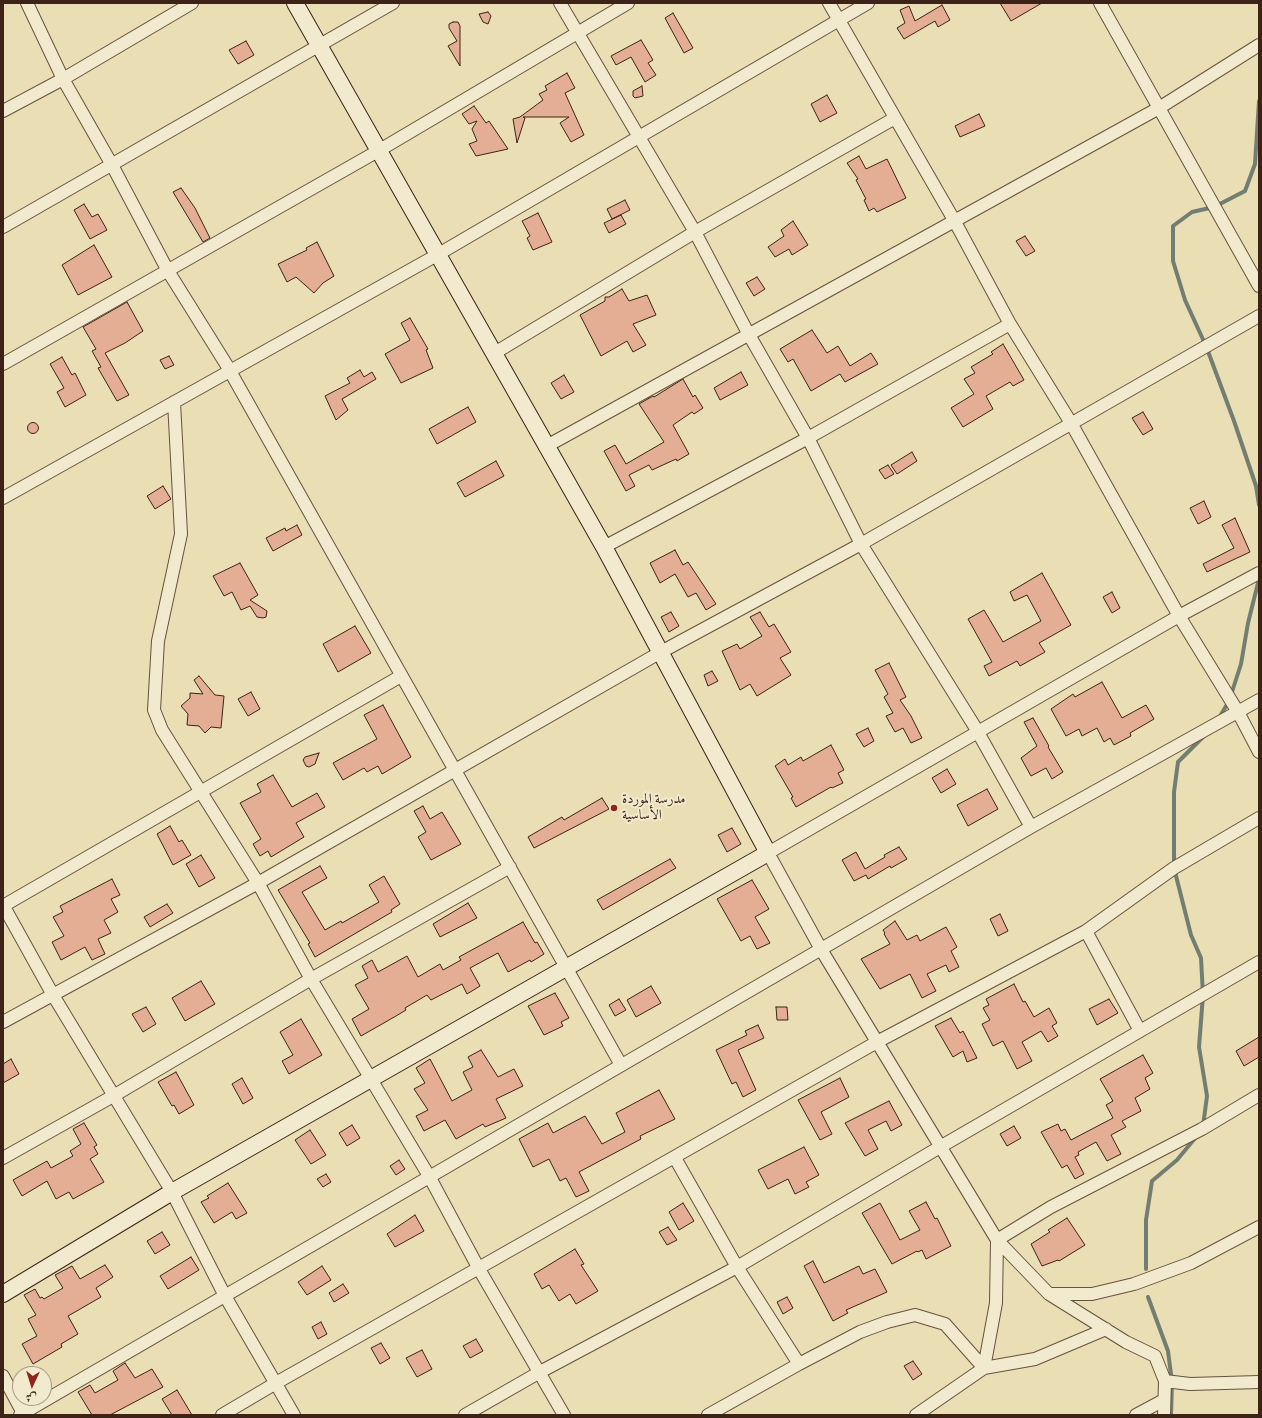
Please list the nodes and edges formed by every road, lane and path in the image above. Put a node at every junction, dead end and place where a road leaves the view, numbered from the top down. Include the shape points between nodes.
1 (27, 3) edge
2 (192, 3) edge
3 (294, 3) edge
4 (393, 3) edge
5 (560, 3) edge
6 (628, 3) edge
7 (829, 3) edge
8 (868, 3) edge
9 (1100, 3) edge
10 (838, 20) junction
11 (577, 32) junction
12 (319, 45) junction
13 (1259, 45) edge
14 (62, 79) junction
15 (1159, 108) junction
16 (3, 111) edge
17 (894, 118) junction
18 (639, 136) junction
19 (378, 151) junction
20 (112, 165) junction
21 (954, 220) junction
22 (3, 228) edge
23 (695, 232) junction
24 (437, 256) junction
25 (168, 271) junction
26 (1259, 286) edge
27 (1259, 316) edge
28 (1010, 324) junction
29 (748, 333) junction
30 (493, 354) junction
31 (3, 364) edge
32 (230, 371) junction
33 (174, 402) junction
34 (1071, 423) junction
35 (808, 438) junction
36 (545, 447) junction
37 (3, 498) edge
38 (861, 544) junction
39 (604, 548) junction
40 (1259, 573) edge
41 (1179, 616) junction
42 (661, 652) junction
43 (401, 676) junction
44 (1259, 700) edge
45 (1238, 712) junction
46 (978, 732) junction
47 (1259, 752) edge
48 (455, 771) junction
49 (202, 792) junction
50 (1259, 818) edge
51 (1032, 828) junction
52 (768, 853) junction
53 (510, 867) junction
54 (258, 883) junction
55 (3, 906) edge
56 (1086, 931) junction
57 (822, 951) junction
58 (1259, 962) edge
59 (566, 966) junction
60 (311, 979) junction
61 (53, 995) junction
62 (3, 1022) edge
63 (1140, 1031) junction
64 (877, 1042) junction
65 (621, 1065) junction
66 (371, 1080) junction
67 (115, 1095) junction
68 (1259, 1095) edge
69 (940, 1147) junction
70 (3, 1158) edge
71 (675, 1158) junction
72 (429, 1176) junction
73 (172, 1192) junction
74 (1259, 1227) edge
75 (997, 1240) junction
76 (737, 1267) junction
77 (479, 1269) junction
78 (3, 1294) edge
79 (1049, 1294) junction
80 (225, 1296) junction
81 (1106, 1329) junction
82 (799, 1364) junction
83 (984, 1368) junction
84 (540, 1372) junction
85 (3, 1376) edge
86 (1165, 1382) junction
87 (1259, 1382) edge
88 (276, 1383) junction
89 (1164, 1400) junction
90 (724, 1411) edge
91 (23, 1414) edge
92 (222, 1415) edge
93 (294, 1415) edge
94 (465, 1415) edge
95 (564, 1415) edge
96 (708, 1415) edge
97 (916, 1415) edge
98 (1136, 1415) edge
99 (1164, 1415) edge

1 - 14 street
2 - 14 street
3 - 12 main road
4 - 12 street
5 - 11 street
6 - 11 street
7 - 10 street
8 - 10 street
9 - 15 street
10 - 17 street
10 - 18 street
11 - 18 street
11 - 19 street
12 - 19 main road
12 - 20 street
13 - 15 street
14 - 16 street
14 - 20 street
15 - 21 street
15 - 26 street
17 - 21 street
17 - 23 street
18 - 23 street
18 - 24 street
19 - 24 main road
19 - 25 street
20 - 22 street
20 - 25 street
21 - 28 street
21 - 29 street
23 - 29 street
23 - 30 street
24 - 30 main road
24 - 32 street
25 - 31 street
25 - 32 street
27 - 34 street
28 - 34 street
28 - 35 street
29 - 35 street
29 - 36 street
30 - 36 main road
32 - 33 street
32 - 43 street
33 - 37 street
33 - 49 street via 181,534 158,641 154,710 162,730
34 - 38 street
34 - 41 street
35 - 38 street
35 - 39 street
36 - 39 main road
38 - 42 street
38 - 46 street
39 - 42 main road
40 - 41 street
41 - 45 street
41 - 46 street
42 - 48 street
42 - 52 main road
43 - 48 street
43 - 49 street
44 - 45 street
45 - 47 street
45 - 51 street
46 - 51 street
46 - 52 street
48 - 53 street
48 - 54 street
49 - 54 street
49 - 55 street
50 - 56 street via 1174,868
51 - 57 street
52 - 57 street
52 - 59 main road
53 - 59 street
53 - 60 street
54 - 60 street
54 - 61 street
55 - 61 street
56 - 63 street
56 - 64 street
57 - 64 street
57 - 65 street
58 - 63 street
59 - 65 street
59 - 66 main road
60 - 66 street
60 - 67 street
61 - 62 street
61 - 67 street
63 - 69 street
64 - 69 street
64 - 71 street
65 - 72 street
66 - 72 street
66 - 73 main road
67 - 70 street
67 - 73 street
68 - 75 street via 1202,1129 1051,1207
69 - 75 street
69 - 76 street
71 - 76 street
71 - 77 street
72 - 77 street
72 - 80 street
73 - 78 main road
73 - 80 street
74 - 79 street via 1191,1263 1134,1284 1092,1294
75 - 79 street
75 - 83 street via 996,1303
76 - 82 street
76 - 84 street
77 - 84 street
77 - 88 street
79 - 81 street
80 - 88 street
80 - 91 street
81 - 83 street via 1035,1359
81 - 86 street via 1155,1356
82 - 83 street via 860,1332 915,1315 945,1324
82 - 90 street
83 - 97 street
84 - 94 street
84 - 95 street
85 - 91 street
86 - 87 street
86 - 89 street
88 - 92 street
88 - 93 street
89 - 98 street
89 - 99 street
90 - 96 street

